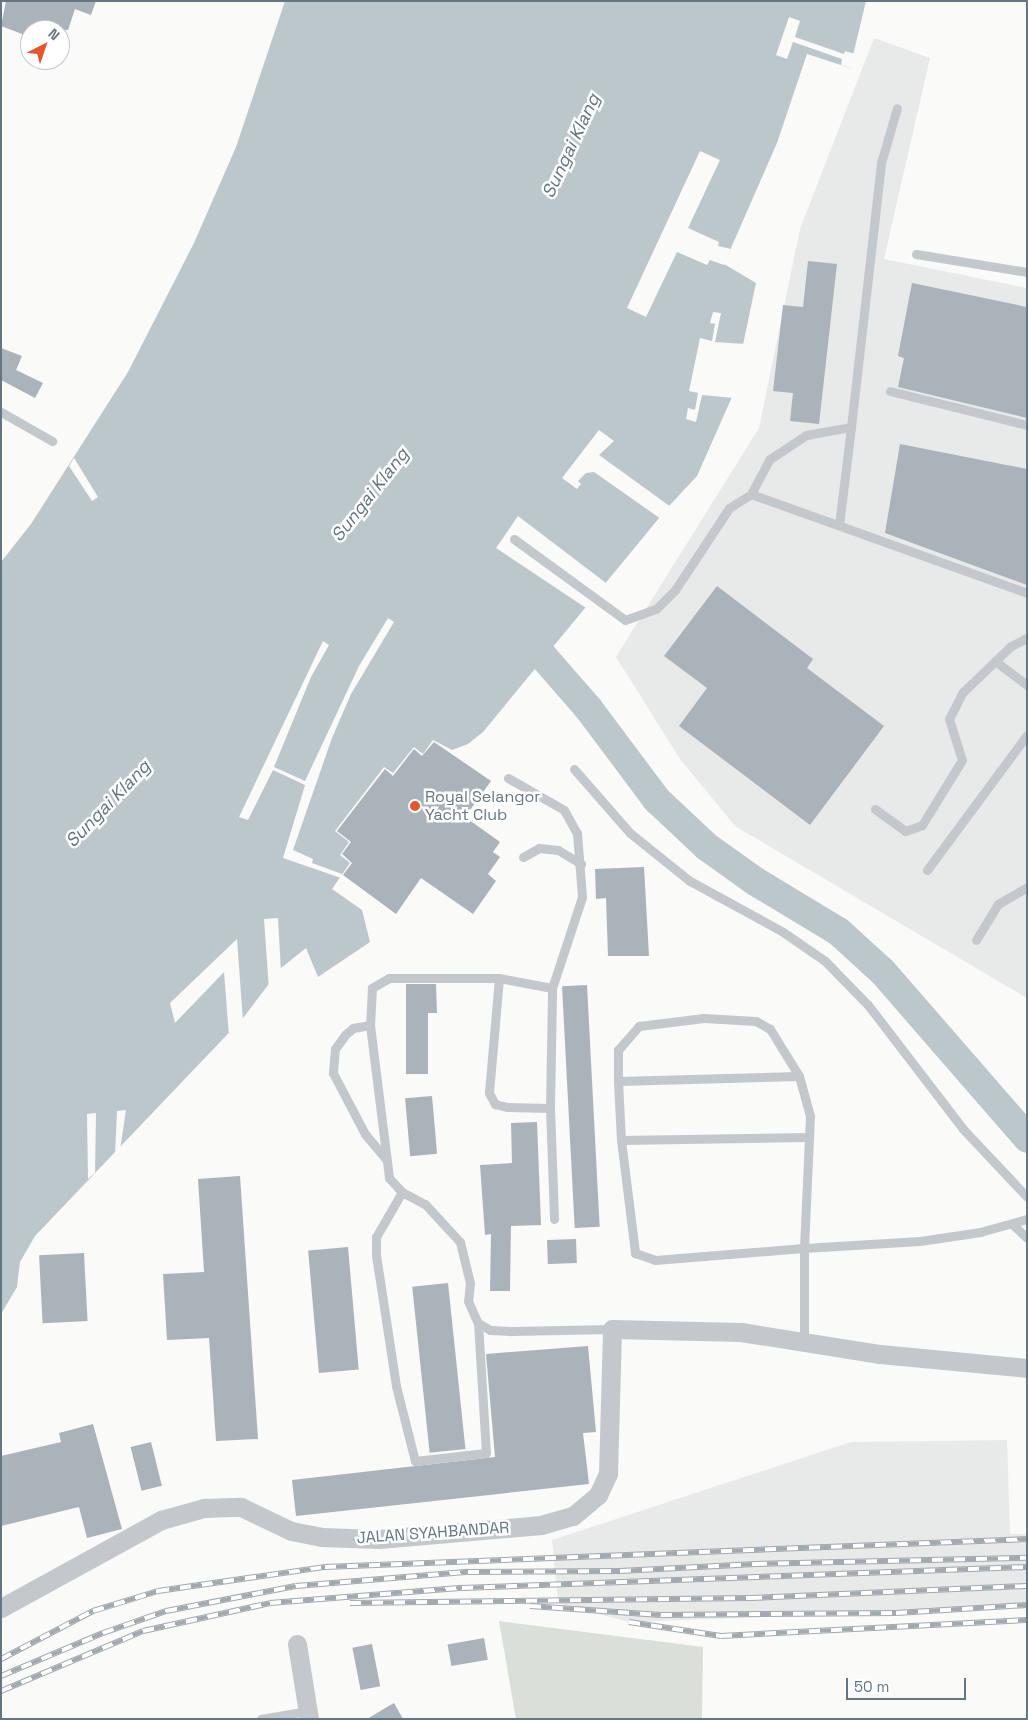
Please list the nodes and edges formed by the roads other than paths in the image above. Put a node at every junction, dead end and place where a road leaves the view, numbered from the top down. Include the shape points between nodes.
1 (897, 108) dead end
2 (916, 254) dead end
3 (1027, 272) edge
4 (890, 391) dead end
5 (1, 412) edge
6 (1027, 425) edge
7 (851, 427) junction
8 (52, 442) dead end
9 (751, 494) junction
10 (839, 525) junction
11 (514, 538) dead end
12 (1027, 593) edge
13 (1027, 638) edge
14 (995, 661) junction
15 (1027, 685) edge
16 (1027, 735) edge
17 (574, 769) dead end
18 (508, 778) dead end
19 (875, 809) dead end
20 (522, 857) dead end
21 (581, 864) junction
22 (927, 870) dead end
23 (1027, 887) edge
24 (976, 940) dead end
25 (499, 978) junction
26 (552, 988) junction
27 (370, 1024) junction
28 (799, 1076) junction
29 (618, 1082) junction
30 (550, 1108) junction
31 (809, 1137) junction
32 (621, 1140) junction
33 (388, 1160) junction
34 (402, 1192) junction
35 (1027, 1197) edge
36 (554, 1219) dead end
37 (1027, 1219) edge
38 (1013, 1225) junction
39 (1027, 1238) edge
40 (804, 1248) junction
41 (478, 1323) junction
42 (612, 1329) junction
43 (804, 1341) junction
44 (1027, 1368) edge
45 (1, 1608) edge
46 (297, 1644) dead end
47 (308, 1715) edge
48 (261, 1719) edge

1 - 7 lane via 881,163
2 - 3 lane
4 - 6 lane
5 - 8 lane
7 - 9 lane via 806,435 798,440 770,459
7 - 10 lane
9 - 10 lane
9 - 11 lane via 729,508 675,590 656,609 625,620
10 - 12 lane
13 - 14 lane via 1011,646
14 - 15 lane
14 - 19 lane via 963,692 949,719 962,760 922,825 905,831
16 - 22 lane
17 - 35 lane via 630,833 690,881 783,932 825,961 868,1005 964,1129
18 - 21 lane via 564,810 577,833
20 - 21 lane via 539,848 558,850
21 - 26 lane via 582,897
23 - 24 lane via 998,904
25 - 26 lane
25 - 27 lane via 389,978 372,988
25 - 30 lane via 488,1093 495,1104 507,1107
26 - 30 lane
27 - 33 lane
27 - 33 lane via 353,1028 345,1035 335,1049 333,1074 365,1134
28 - 29 lane
28 - 29 lane via 770,1029 756,1021 704,1018 639,1026 618,1050
28 - 31 lane via 810,1116
29 - 32 lane
30 - 36 lane
31 - 32 lane
31 - 40 lane
32 - 40 lane via 635,1253 656,1260
33 - 34 lane via 389,1178
34 - 41 lane via 425,1204 460,1242 470,1283 468,1301
34 - 41 lane via 376,1237 376,1255 396,1386 415,1461 486,1453
37 - 38 lane
38 - 39 lane
38 - 40 lane via 920,1241
40 - 43 lane
41 - 42 lane via 490,1330 512,1331
42 - 43 street via 741,1332
42 - 45 street, JALAN SYAHBANDAR via 608,1474 598,1495 573,1516 541,1525 379,1539 321,1537 291,1532 242,1507 204,1508 161,1520
43 - 44 street via 880,1354
46 - 47 street
47 - 48 lane

